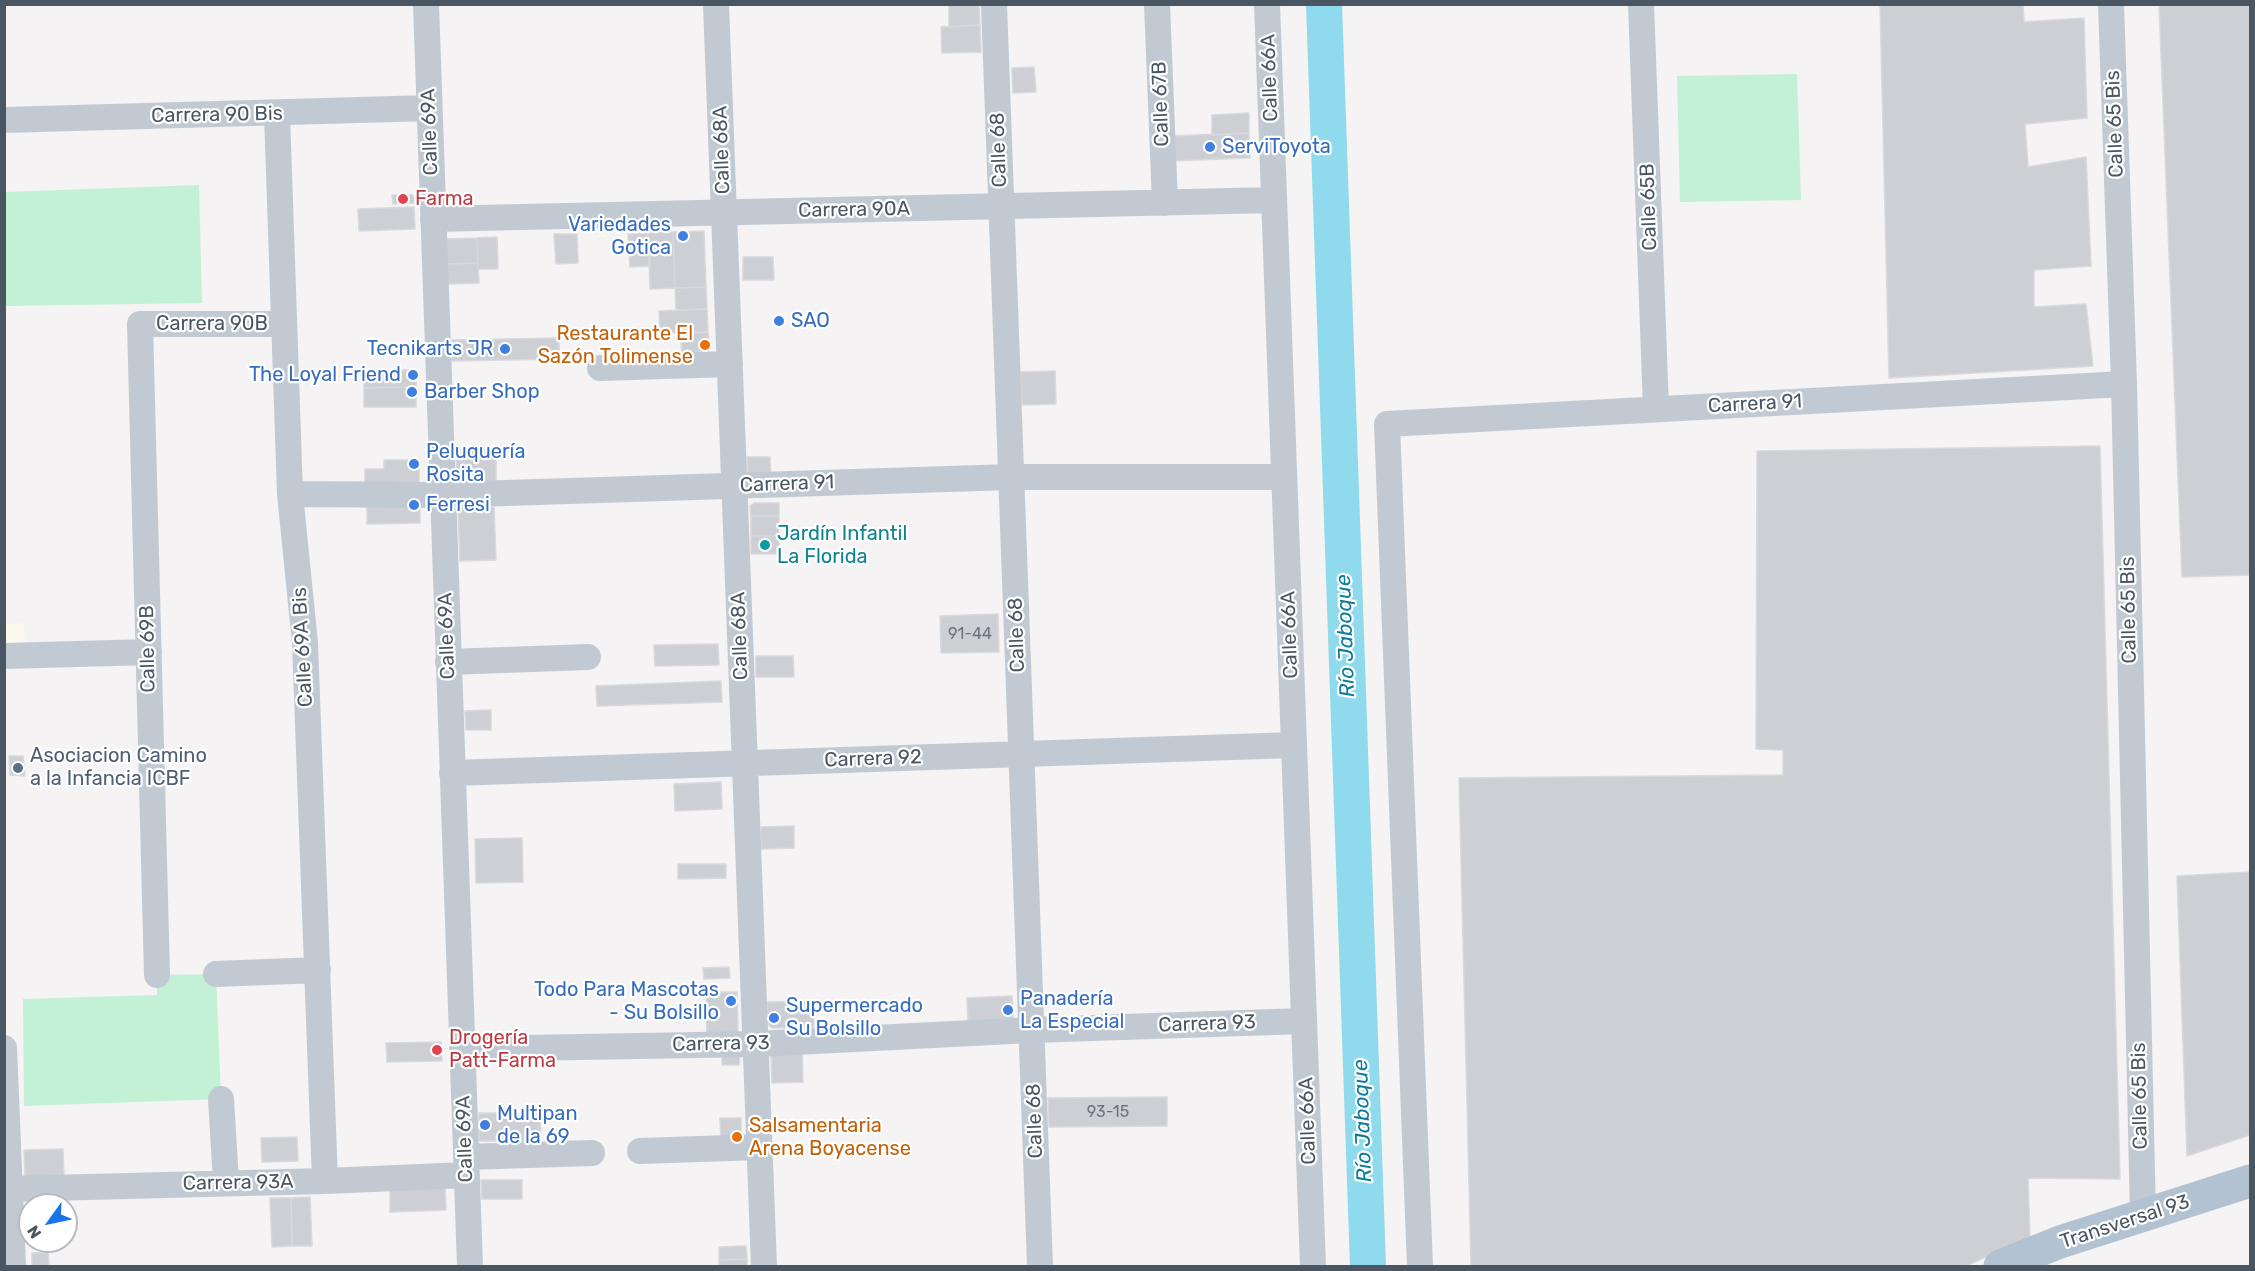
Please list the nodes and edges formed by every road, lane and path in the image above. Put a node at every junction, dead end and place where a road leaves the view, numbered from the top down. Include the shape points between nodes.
1 (426, 4) edge
2 (716, 4) edge
3 (994, 4) edge
4 (1157, 4) edge
5 (1267, 4) edge
6 (1641, 4) edge
7 (2111, 4) edge
8 (429, 108) junction
9 (277, 114) junction
10 (4, 120) edge
11 (1274, 200) junction
12 (1165, 203) junction
13 (1002, 207) junction
14 (724, 213) junction
15 (434, 219) junction
16 (140, 324) joint
17 (284, 324) junction
18 (730, 364) junction
19 (600, 368) dead end
20 (2124, 384) junction
21 (1656, 409) junction
22 (1011, 477) junction
23 (1284, 477) junction
24 (735, 486) junction
25 (290, 494) junction
26 (443, 495) junction
27 (148, 652) junction
28 (4, 656) edge
29 (588, 657) dead end
30 (448, 663) junction
31 (1294, 745) junction
32 (1021, 754) junction
33 (745, 763) junction
34 (452, 773) junction
35 (318, 970) junction
36 (216, 974) dead end
37 (156, 975) dead end
38 (1304, 1021) junction
39 (1032, 1030) junction
40 (756, 1044) junction
41 (4, 1048) edge
42 (462, 1049) junction
43 (221, 1099) dead end
44 (760, 1146) junction
45 (640, 1150) dead end
46 (592, 1153) dead end
47 (466, 1166) junction
48 (326, 1181) junction
49 (2250, 1181) edge
50 (226, 1182) junction
51 (9, 1189) junction
52 (2143, 1215) junction
53 (13, 1266) edge
54 (470, 1266) edge
55 (764, 1266) edge
56 (1040, 1266) edge
57 (1313, 1266) edge
58 (1420, 1266) edge
59 (2000, 1266) edge

1 - 8 street, Calle 69A
2 - 14 street, Calle 68A
3 - 13 street, Calle 68
4 - 12 street, Calle 67B
5 - 11 street, Calle 66A
6 - 21 street, Calle 65B
7 - 20 street, Calle 65 Bis
8 - 9 street, Carrera 90 Bis
8 - 15 street, Calle 69A
9 - 10 street, Carrera 90 Bis
9 - 17 street, Calle 69A Bis
11 - 12 street, Carrera 90A
11 - 23 street, Calle 66A
12 - 13 street, Carrera 90A
13 - 14 street, Carrera 90A
13 - 22 street, Calle 68
14 - 15 street, Carrera 90A
14 - 18 street, Calle 68A
15 - 26 street, Calle 69A
16 - 17 street, Carrera 90B
16 - 27 street, Calle 69B
17 - 25 street, Calle 69A Bis
18 - 19 street
18 - 24 street, Calle 68A
20 - 21 street, Carrera 91
20 - 52 street, Calle 65 Bis
21 - 58 street, Carrera 91 via 1387,423
22 - 23 street, Carrera 91
22 - 24 street, Carrera 91
22 - 32 street, Calle 68
23 - 31 street, Calle 66A
24 - 26 street, Carrera 91
24 - 33 street, Calle 68A
25 - 26 street, Carrera 91
25 - 35 street, Calle 69A Bis via 305,643
26 - 30 street, Calle 69A
27 - 28 street
27 - 37 street, Calle 69B
29 - 30 street
30 - 34 street, Calle 69A
31 - 32 street, Carrera 92
31 - 38 street, Calle 66A
32 - 33 street, Carrera 92
32 - 39 street, Calle 68
33 - 34 street, Carrera 92
33 - 40 street, Calle 68A
34 - 42 street, Calle 69A
35 - 36 street
35 - 48 street, Calle 69A Bis
38 - 39 street, Carrera 93
38 - 57 street, Calle 66A
39 - 40 street, Carrera 93
39 - 56 street, Calle 68
40 - 42 street, Carrera 93
40 - 44 street, Calle 68A
41 - 51 street
42 - 47 street, Calle 69A
43 - 50 street
44 - 45 street
44 - 55 street, Calle 68A
46 - 47 street, Carrera 93A
47 - 48 street, Carrera 93A
47 - 54 street, Calle 69A
48 - 50 street, Carrera 93A
49 - 52 main road, Transversal 93
50 - 51 street, Carrera 93A
51 - 53 street
52 - 59 main road, Transversal 93

